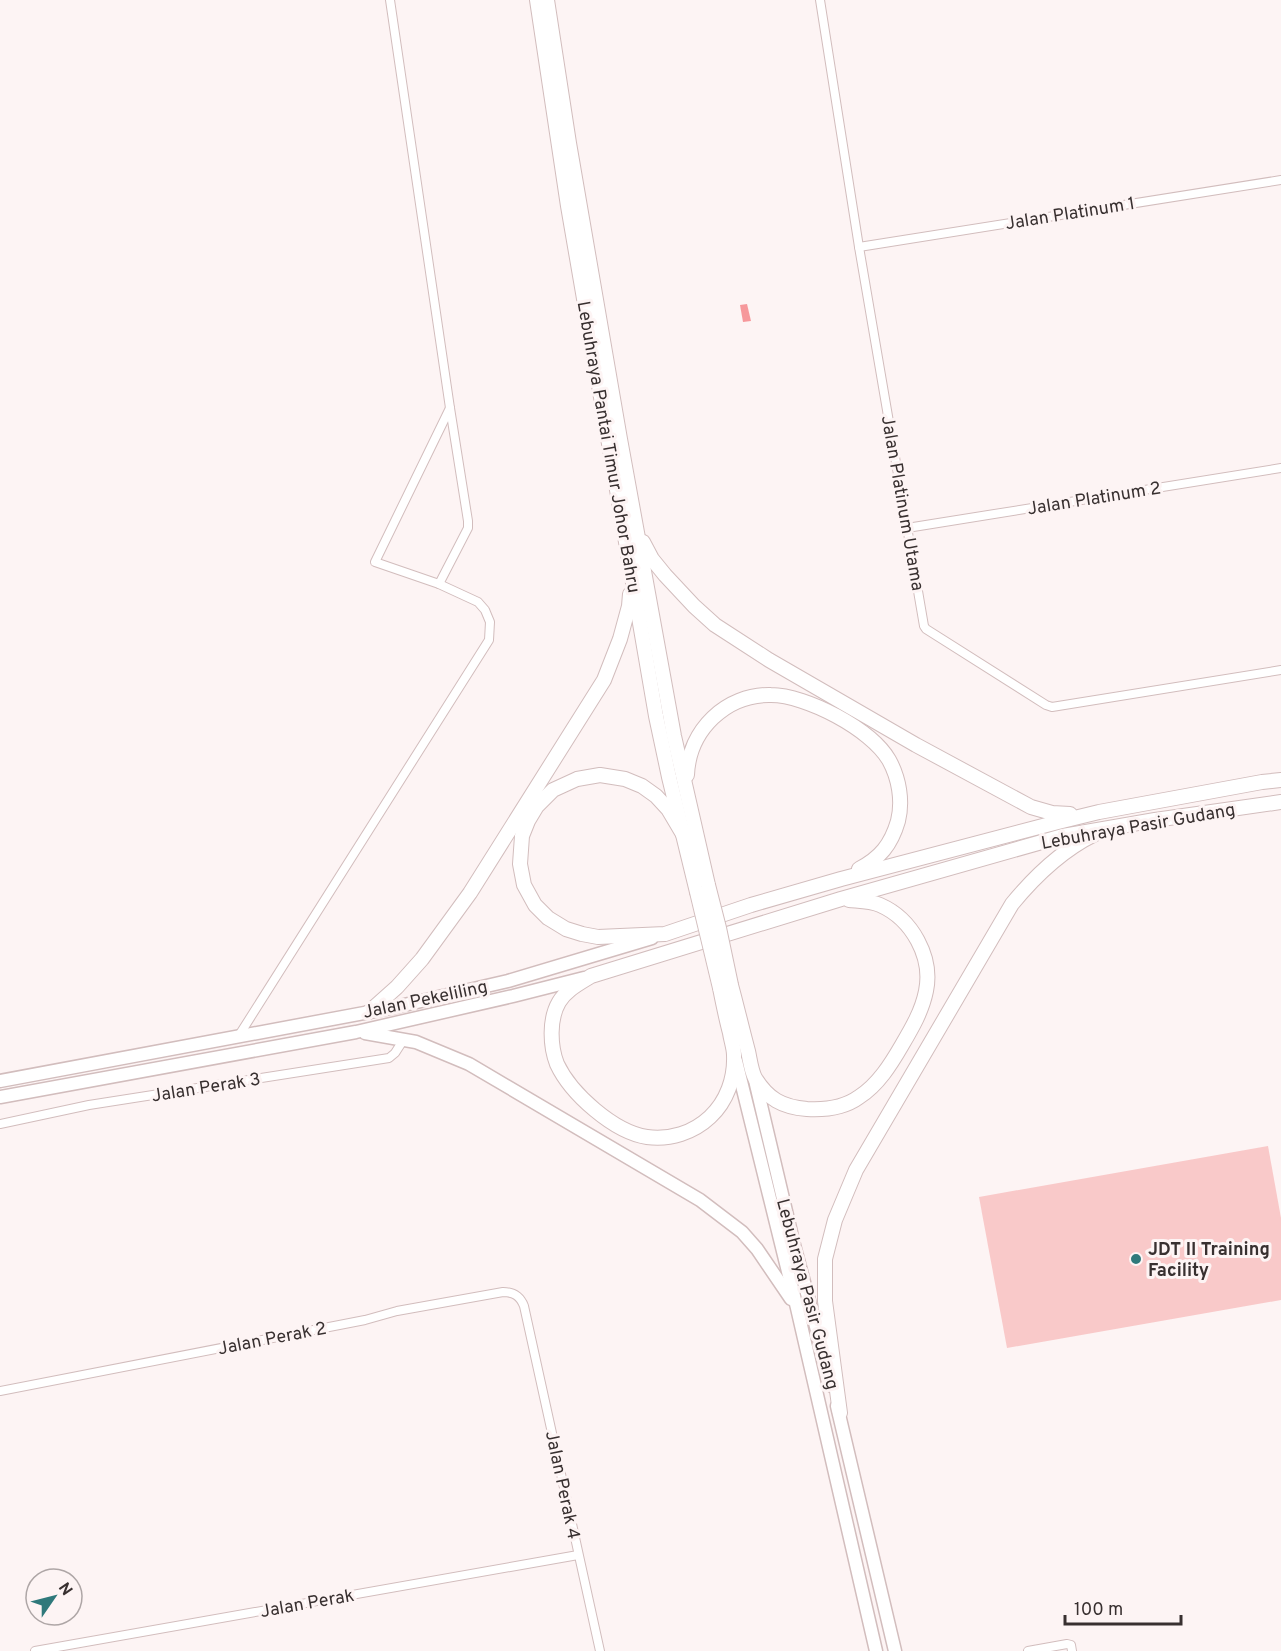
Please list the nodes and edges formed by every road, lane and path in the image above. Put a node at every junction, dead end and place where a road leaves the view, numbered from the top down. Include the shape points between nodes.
1 (390, 0) edge
2 (537, 0) edge
3 (548, 0) edge
4 (820, 0) edge
5 (1281, 180) edge
6 (859, 247) junction
7 (450, 408) junction
8 (1281, 468) edge
9 (907, 528) junction
10 (637, 533) junction
11 (631, 576) junction
12 (439, 584) junction
13 (1281, 670) edge
14 (1281, 780) edge
15 (689, 797) junction
16 (1281, 802) edge
17 (1099, 812) junction
18 (1102, 830) junction
19 (684, 836) junction
20 (841, 879) junction
21 (703, 889) junction
22 (841, 899) junction
23 (665, 934) junction
24 (591, 976) junction
25 (725, 987) junction
26 (369, 1012) junction
27 (356, 1032) junction
28 (238, 1037) junction
29 (404, 1039) junction
30 (734, 1054) junction
31 (754, 1076) junction
32 (0, 1081) edge
33 (0, 1097) edge
34 (0, 1124) edge
35 (797, 1308) junction
36 (528, 1320) joint
37 (0, 1391) edge
38 (840, 1413) junction
39 (578, 1554) junction
40 (35, 1651) edge
41 (600, 1651) edge
42 (876, 1651) edge
43 (895, 1651) edge
44 (1028, 1651) edge
45 (1072, 1651) edge

1 - 7 street
2 - 11 highway, Lebuhraya Pantai Timur Johor Bahru
3 - 10 highway, Lebuhraya Pantai Timur Johor Bahru
4 - 6 street, Jalan Platinum Utama
5 - 6 street, Jalan Platinum 1
6 - 9 street, Jalan Platinum Utama
7 - 12 street via 468,528
7 - 12 street via 375,562
8 - 9 street, Jalan Platinum 2
9 - 13 street, Jalan Platinum Utama via 926,629 1049,707
10 - 15 highway, Lebuhraya Pantai Timur Johor Bahru
10 - 17 highway via 678,591 715,625 769,660 1031,807 1052,813
11 - 19 highway, Lebuhraya Pantai Timur Johor Bahru via 656,716
11 - 26 highway via 620,639 604,681 470,893 422,959
12 - 28 street via 478,602 490,622 489,640
14 - 17 highway, Lebuhraya Pasir Gudang
15 - 20 highway via 687,773 695,744 703,728 729,706 742,699 773,695 832,713 873,741 888,758 900,798 900,814 884,851
15 - 21 highway, Lebuhraya Pantai Timur Johor Bahru
16 - 18 highway, Lebuhraya Pasir Gudang
17 - 20 highway, Lebuhraya Pasir Gudang
18 - 22 highway, Lebuhraya Pasir Gudang via 1063,836
18 - 38 highway via 1056,860 1012,904 856,1170 835,1220 825,1259 825,1301
19 - 21 highway, Lebuhraya Pantai Timur Johor Bahru
19 - 23 highway via 656,796 625,779 600,775 577,779 553,790 537,806 522,836 520,864 524,885 548,918 598,937
20 - 23 highway, Jalan Pekeliling
21 - 25 highway, Lebuhraya Pasir Gudang, bridge via 719,928
22 - 24 highway, Lebuhraya Pasir Gudang
22 - 31 highway via 878,904 913,932 927,969 927,990 919,1014 886,1071 860,1097 848,1103 821,1110 786,1106 773,1099
23 - 26 main road, Jalan Pekeliling via 508,981
24 - 27 main road, Jalan Pekeliling
24 - 30 highway, Lebuhraya Pasir Gudang via 559,1002 552,1025 553,1050 557,1064 578,1093 603,1116 631,1133 666,1137 702,1124 727,1094
25 - 30 highway, Lebuhraya Pasir Gudang
25 - 31 highway, Lebuhraya Pasir Gudang
26 - 28 main road, Jalan Pekeliling
27 - 29 main road
27 - 33 main road, Jalan Pekeliling
28 - 32 main road, Jalan Pekeliling
29 - 34 street, Jalan Perak 3 via 389,1058 89,1105
29 - 35 main road via 469,1064 700,1200 757,1248
30 - 35 main road, Lebuhraya Pasir Gudang
31 - 38 main road, Lebuhraya Pasir Gudang
35 - 42 main road, Lebuhraya Pasir Gudang
36 - 37 street, Jalan Perak 2 via 519,1296 503,1292
36 - 39 street, Jalan Perak 4
38 - 43 main road, Lebuhraya Pasir Gudang
39 - 40 street, Jalan Perak
39 - 41 street, Jalan Perak 4
44 - 45 street via 1067,1644

